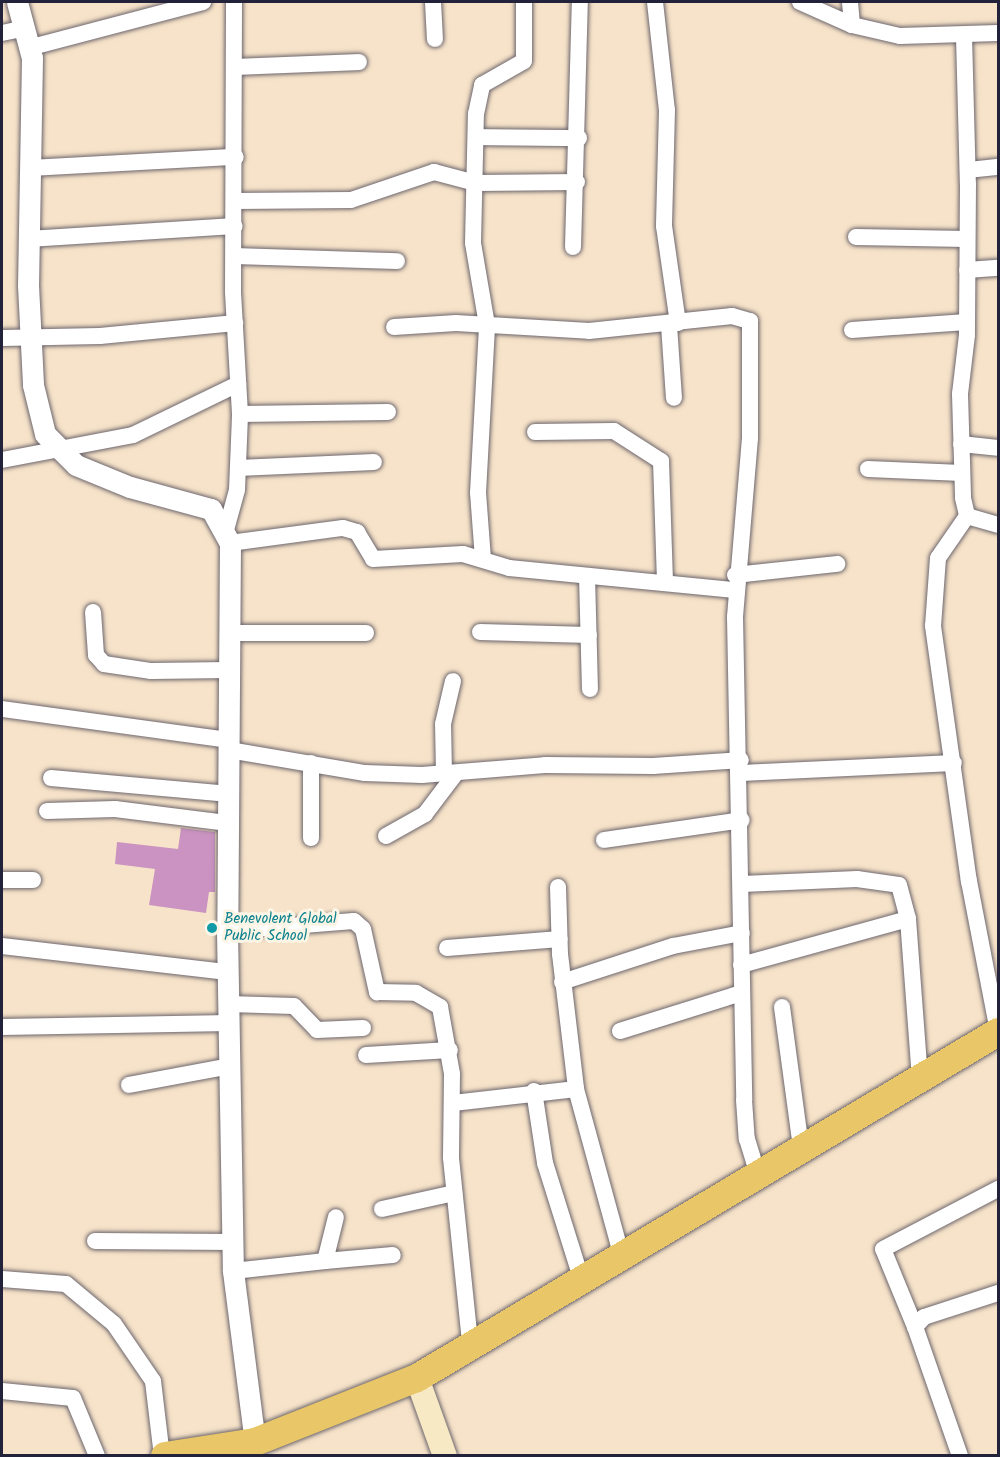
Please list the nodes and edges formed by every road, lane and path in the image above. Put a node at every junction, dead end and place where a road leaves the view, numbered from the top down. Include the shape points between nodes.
1 (17, 2) edge
2 (203, 2) edge
3 (234, 2) edge
4 (433, 2) edge
5 (524, 2) edge
6 (580, 2) edge
7 (655, 2) edge
8 (800, 2) edge
9 (850, 2) edge
10 (852, 25) junction
11 (2, 33) edge
12 (999, 33) edge
13 (964, 36) junction
14 (29, 38) junction
15 (435, 39) dead end
16 (359, 63) dead end
17 (236, 68) junction
18 (476, 137) junction
19 (579, 138) junction
20 (236, 157) junction
21 (999, 167) edge
22 (30, 168) junction
23 (968, 170) junction
24 (577, 182) junction
25 (476, 183) junction
26 (235, 201) junction
27 (235, 226) junction
28 (856, 237) dead end
29 (28, 239) junction
30 (968, 239) junction
31 (573, 247) dead end
32 (234, 256) junction
33 (397, 261) dead end
34 (999, 268) edge
35 (967, 270) junction
36 (967, 322) junction
37 (235, 323) junction
38 (487, 325) junction
39 (673, 325) junction
40 (394, 327) dead end
41 (852, 330) dead end
42 (2, 338) edge
43 (30, 338) junction
44 (238, 384) junction
45 (674, 398) dead end
46 (388, 412) dead end
47 (240, 414) junction
48 (535, 432) dead end
49 (961, 444) junction
50 (999, 448) edge
51 (56, 449) junction
52 (2, 460) edge
53 (374, 462) dead end
54 (238, 468) junction
55 (868, 469) dead end
56 (962, 473) junction
57 (967, 516) junction
58 (999, 525) edge
59 (228, 536) junction
60 (483, 559) junction
61 (837, 564) dead end
62 (587, 576) junction
63 (735, 582) junction
64 (665, 583) junction
65 (93, 612) dead end
66 (480, 632) dead end
67 (229, 633) junction
68 (366, 633) dead end
69 (589, 635) junction
70 (228, 670) junction
71 (453, 681) dead end
72 (590, 689) dead end
73 (2, 709) edge
74 (229, 745) junction
75 (311, 763) junction
76 (954, 763) junction
77 (741, 766) junction
78 (450, 774) junction
79 (51, 778) dead end
80 (229, 794) junction
81 (47, 811) dead end
82 (742, 820) junction
83 (228, 823) junction
84 (386, 836) dead end
85 (311, 838) dead end
86 (603, 840) dead end
87 (2, 880) edge
88 (33, 880) dead end
89 (742, 884) junction
90 (558, 887) dead end
91 (908, 919) junction
92 (227, 931) junction
93 (742, 933) junction
94 (560, 939) junction
95 (2, 946) edge
96 (447, 948) dead end
97 (741, 965) junction
98 (228, 972) junction
99 (562, 982) junction
100 (741, 993) junction
101 (782, 1007) dead end
102 (229, 1014) junction
103 (2, 1027) edge
104 (363, 1028) dead end
105 (620, 1031) dead end
106 (998, 1032) edge
107 (450, 1050) junction
108 (366, 1055) dead end
109 (231, 1066) junction
110 (920, 1078) junction
111 (129, 1085) dead end
112 (576, 1089) junction
113 (534, 1091) junction
114 (453, 1102) junction
115 (801, 1148) junction
116 (758, 1174) junction
117 (999, 1189) edge
118 (454, 1193) junction
119 (382, 1209) dead end
120 (336, 1217) dead end
121 (95, 1241) dead end
122 (234, 1242) junction
123 (621, 1254) junction
124 (393, 1255) dead end
125 (325, 1261) junction
126 (234, 1270) junction
127 (581, 1278) junction
128 (2, 1279) edge
129 (999, 1293) edge
130 (915, 1327) junction
131 (470, 1343) junction
132 (417, 1378) junction
133 (2, 1391) edge
134 (255, 1443) junction
135 (98, 1455) edge
136 (164, 1455) edge
137 (445, 1455) edge
138 (960, 1455) edge

1 - 14 street
2 - 14 street
3 - 17 street
4 - 15 street
5 - 18 street via 524,61 482,85
6 - 19 street
7 - 39 street via 667,110 664,226
8 - 10 street
9 - 10 street
10 - 13 street via 900,36
11 - 14 street
12 - 13 street
13 - 23 street
14 - 22 street
16 - 17 street
17 - 20 street
18 - 19 street
18 - 25 street
19 - 24 street
20 - 22 street
20 - 26 street
21 - 23 street
22 - 29 street
23 - 30 street
24 - 25 street
24 - 31 street
25 - 26 street via 434,172 351,200
25 - 38 street via 473,243
26 - 27 street
27 - 29 street
27 - 32 street
28 - 30 street
29 - 43 street
30 - 35 street
32 - 33 street
32 - 37 street
34 - 35 street
35 - 36 street
36 - 41 street
36 - 49 street
37 - 43 street
37 - 44 street
38 - 39 street via 589,331
38 - 40 street
38 - 60 street via 478,470
39 - 45 street
39 - 63 street via 744,316 752,329 750,438
42 - 43 street
43 - 51 street via 39,416
44 - 47 street
44 - 51 street via 133,435
46 - 47 street
47 - 54 street
48 - 64 street via 614,431 661,461
49 - 50 street
49 - 56 street
51 - 52 street
51 - 59 street via 112,481 211,508
53 - 54 street
54 - 59 street
55 - 56 street
56 - 57 street
57 - 58 street
57 - 76 street via 941,549 934,605
59 - 60 street via 343,528 357,532 373,559 463,554
59 - 67 street
60 - 62 street via 509,568
61 - 63 street
62 - 64 street
62 - 69 street
63 - 64 street
63 - 77 street
65 - 70 street via 96,655 104,664 151,670
66 - 69 street
67 - 68 street
67 - 70 street
69 - 72 street
70 - 74 street
71 - 78 street via 443,724
73 - 74 street
74 - 75 street
74 - 80 street
75 - 78 street via 365,773
75 - 85 street
76 - 77 street
76 - 106 street
77 - 78 street via 545,765
77 - 82 street
78 - 84 street via 425,814
79 - 80 street
80 - 83 street
81 - 83 street via 115,810
82 - 86 street
82 - 89 street
83 - 92 street
87 - 88 street
89 - 91 street via 892,882 903,890
89 - 93 street
90 - 94 street
91 - 97 street
91 - 110 street
92 - 98 street
92 - 107 street via 360,924 377,992 416,993 435,1001 444,1015
93 - 97 street
93 - 99 street via 673,946
94 - 96 street
94 - 99 street
95 - 98 street
97 - 100 street
98 - 102 street
99 - 112 street
100 - 105 street
100 - 116 street via 747,1139
101 - 115 street
102 - 103 street
102 - 104 street via 294,1006 317,1030
102 - 109 street
106 - 110 highway
107 - 108 street
107 - 114 street
109 - 111 street
109 - 122 street
110 - 115 highway
112 - 113 street
112 - 123 street
113 - 114 street
113 - 127 street via 545,1162
114 - 118 street
115 - 116 highway
116 - 123 highway
117 - 130 street via 883,1249
118 - 119 street
118 - 131 street
120 - 125 street
121 - 122 street
122 - 126 street
123 - 127 highway
124 - 125 street
125 - 126 street
126 - 134 street
127 - 131 highway
128 - 136 street via 66,1284 114,1324 153,1381
129 - 130 street via 924,1317
130 - 138 street
131 - 132 highway
132 - 134 highway
132 - 137 main road
133 - 135 street via 73,1398
134 - 136 highway

